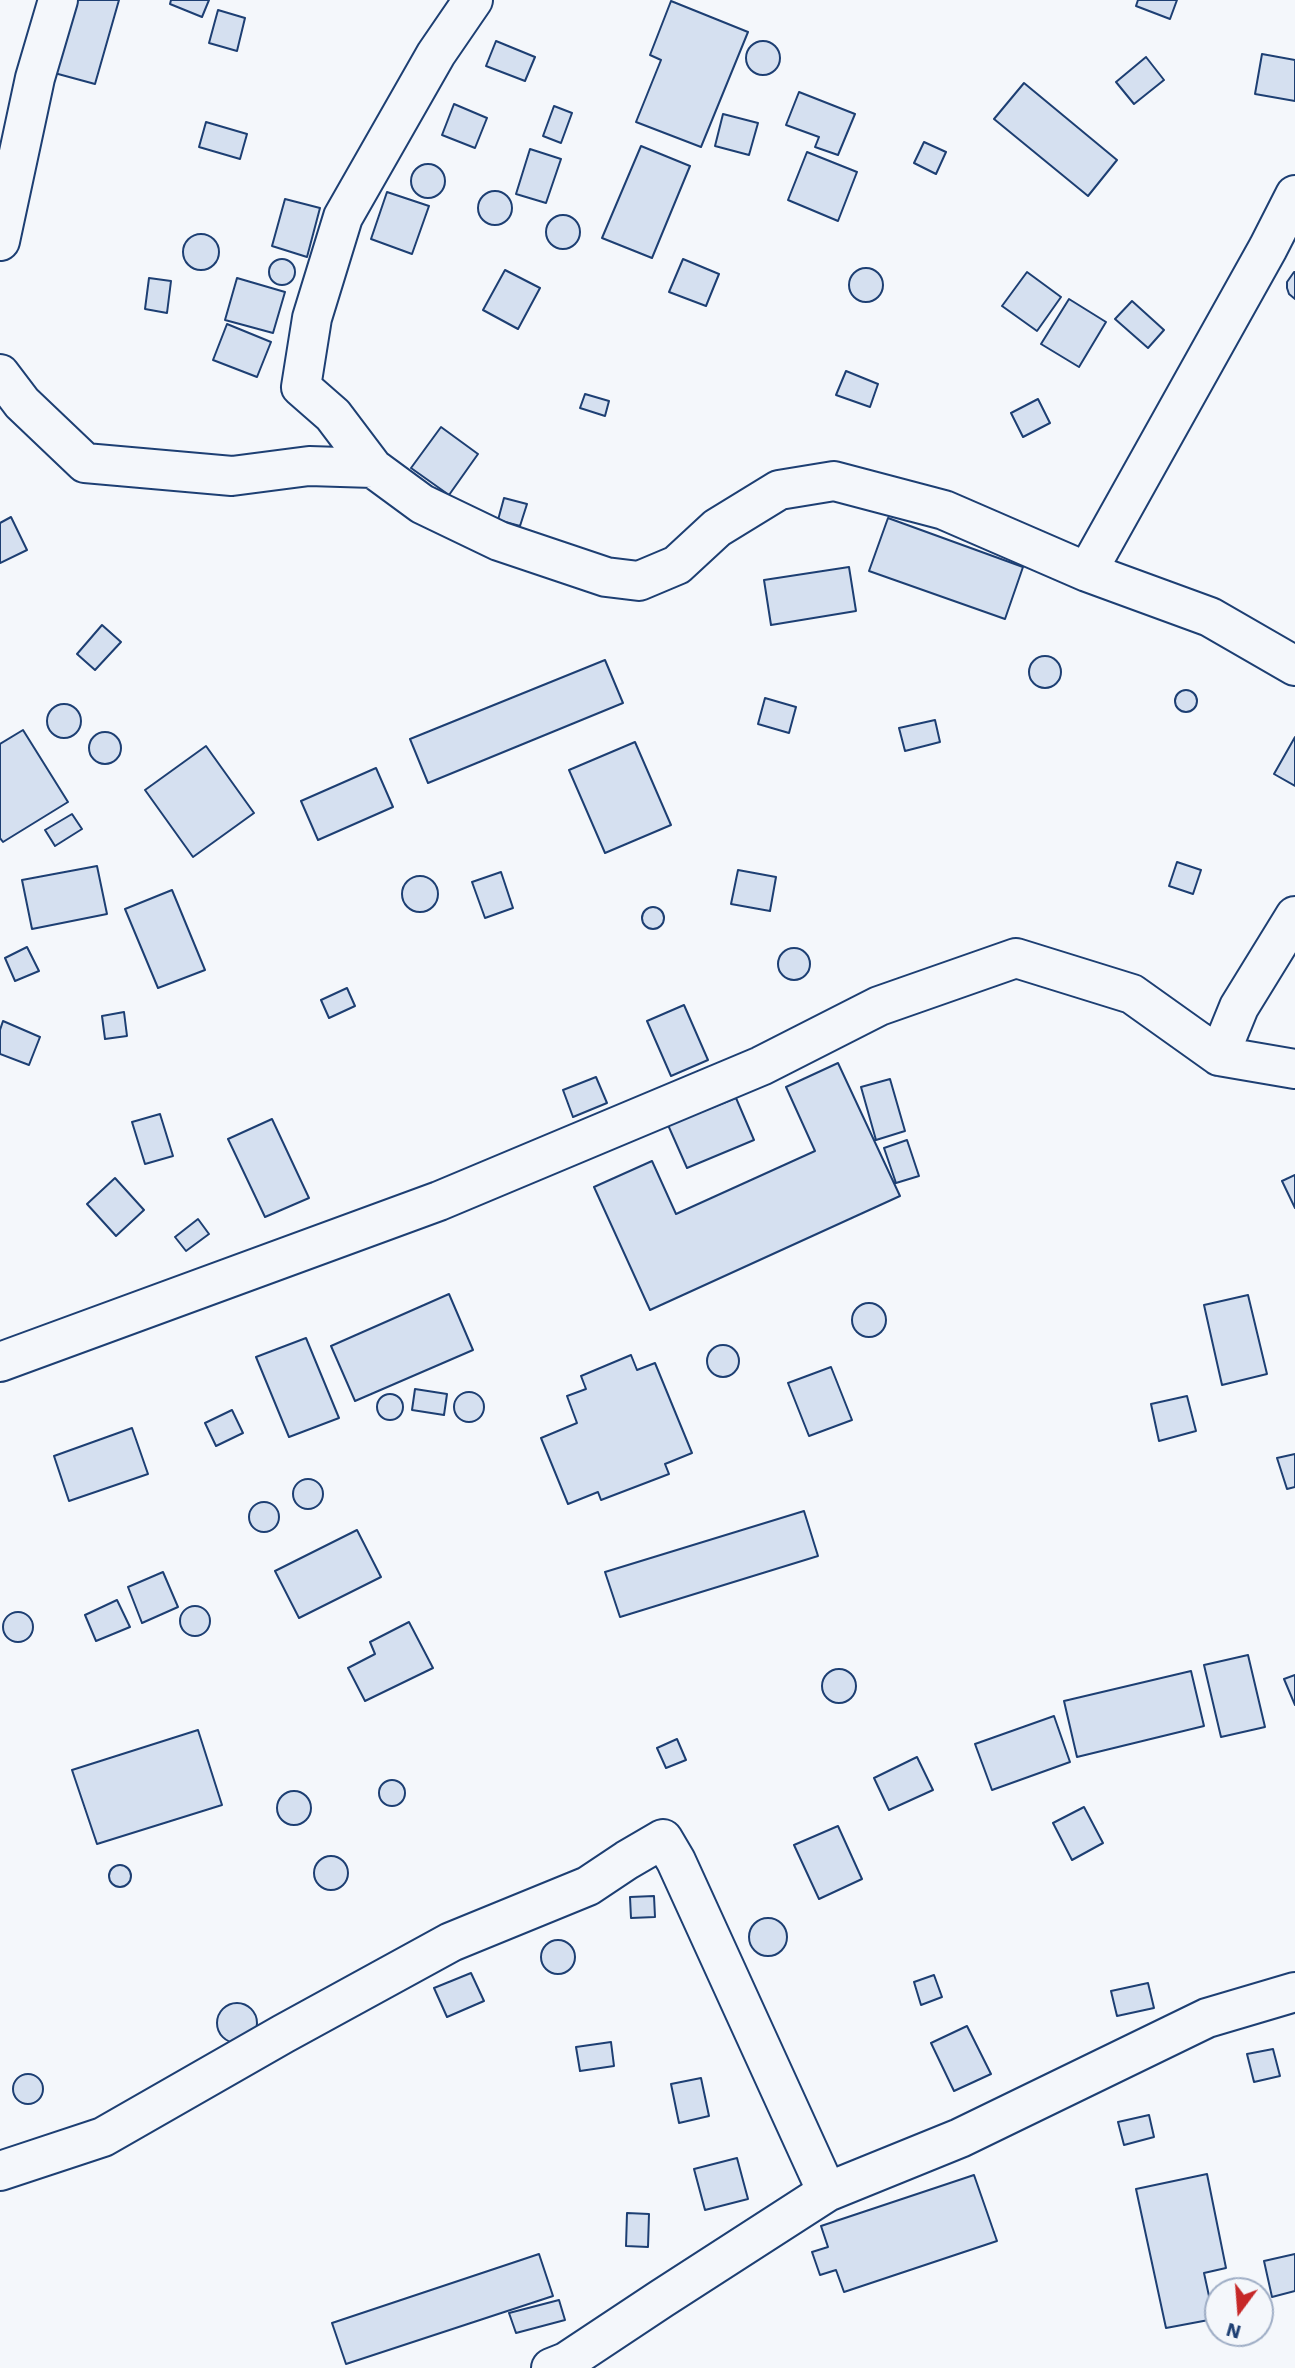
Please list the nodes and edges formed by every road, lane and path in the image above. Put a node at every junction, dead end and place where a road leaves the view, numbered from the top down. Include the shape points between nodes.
1 (58, 0) edge
2 (473, 0) edge
3 (1295, 195) edge
4 (0, 241) edge
5 (0, 374) edge
6 (373, 468) junction
7 (1087, 572) junction
8 (1295, 666) edge
9 (1295, 916) edge
10 (1219, 1056) junction
11 (1295, 1069) edge
12 (0, 1362) edge
13 (1295, 1992) edge
14 (0, 2171) edge
15 (827, 2192) junction
16 (551, 2368) edge

1 - 4 street via 35,78
2 - 6 street via 436,54 343,217 312,318 301,387 333,415
3 - 7 street
5 - 6 street via 22,403 85,464 232,476 309,466
6 - 7 street via 422,504 499,541 606,577 639,581 677,565 717,528 779,490 834,481 944,510
7 - 8 street via 1210,617
9 - 10 street via 1239,1007
10 - 11 street
10 - 12 street via 1132,994 1016,958 879,1006 761,1066 439,1201
13 - 15 street via 1207,2018 960,2138
14 - 15 street via 103,2137 451,1942 588,1886 663,1839
15 - 16 street

